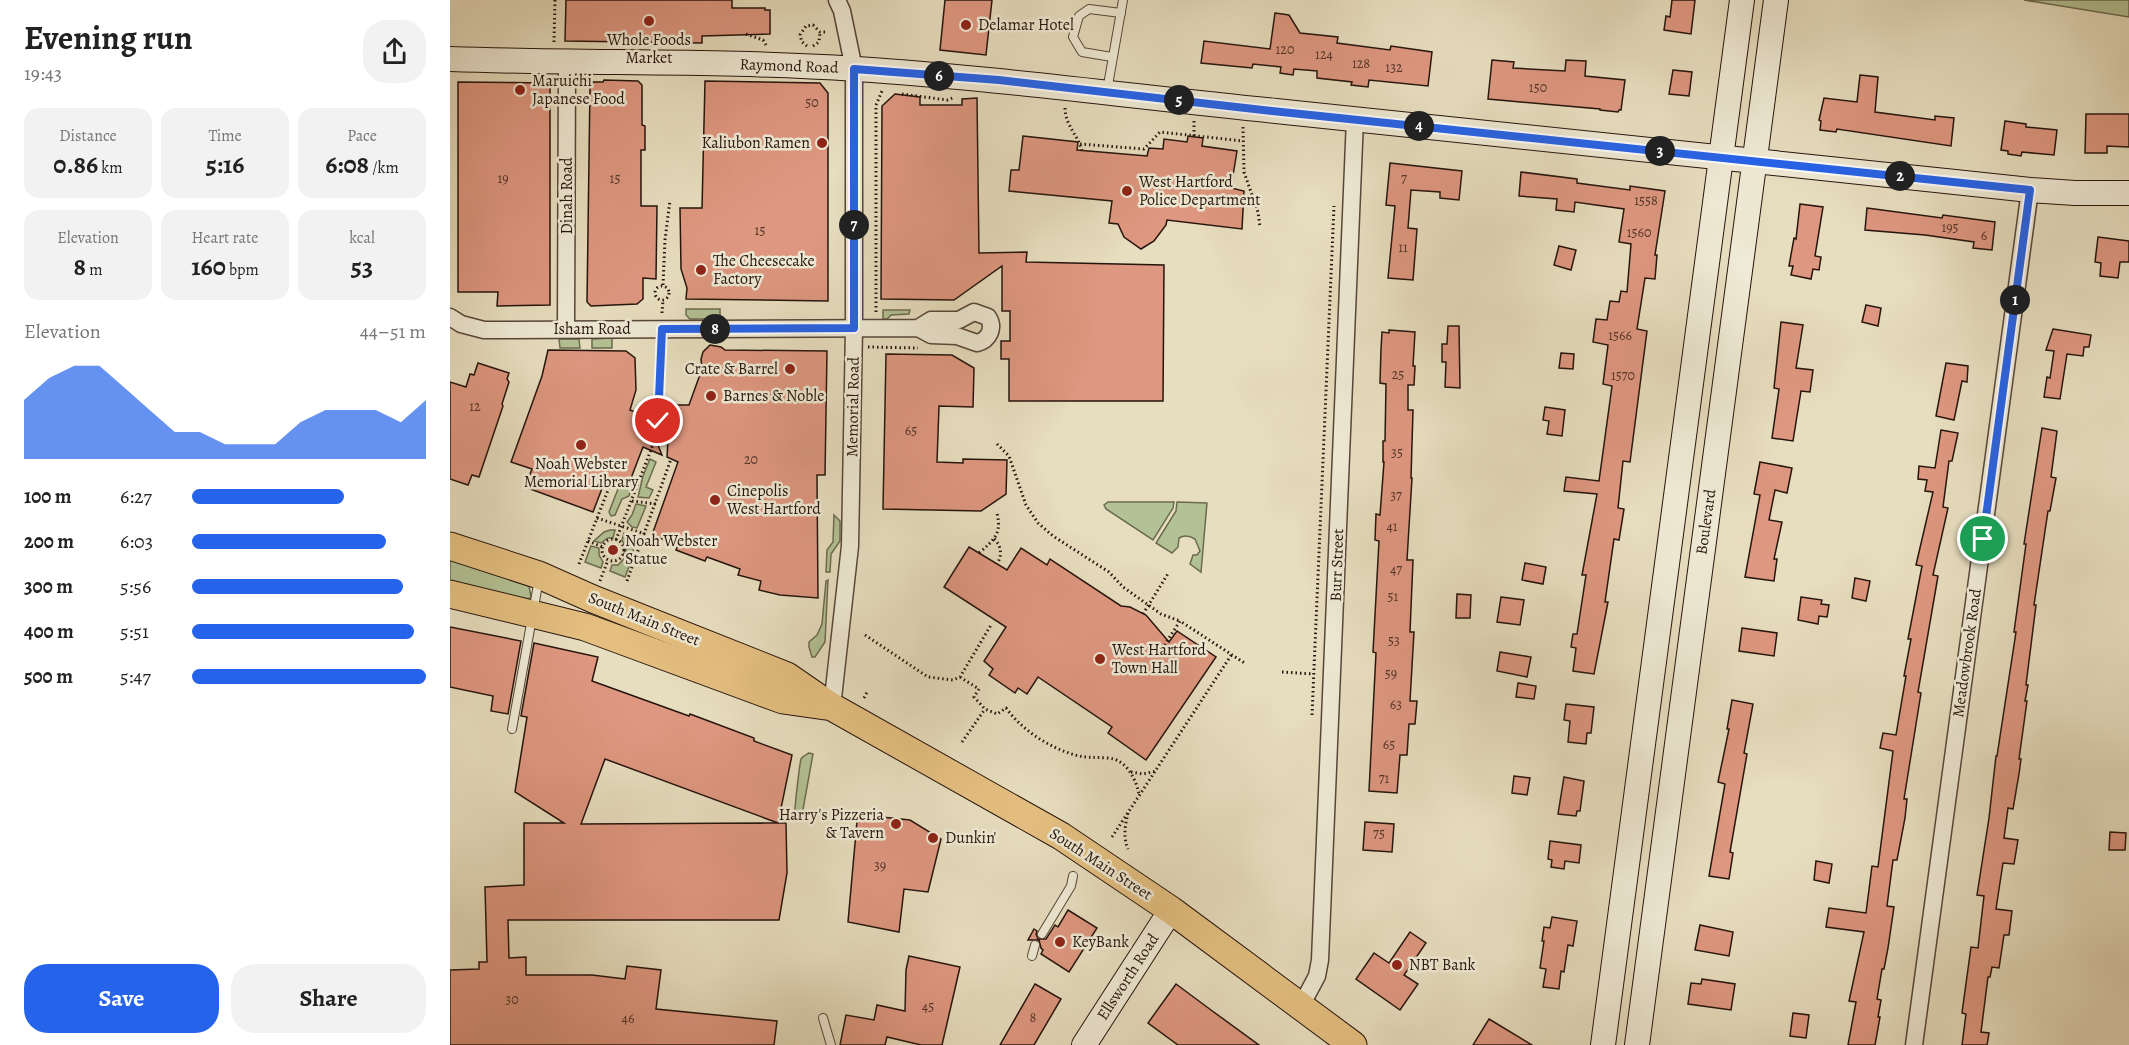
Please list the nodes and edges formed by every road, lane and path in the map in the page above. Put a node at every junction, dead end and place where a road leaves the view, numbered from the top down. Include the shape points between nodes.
1 (555, 0) edge
2 (837, 0) edge
3 (1123, 0) edge
4 (1742, 0) edge
5 (1776, 0) edge
6 (1121, 13) junction
7 (820, 32) junction
8 (827, 32) dead end
9 (746, 34) dead end
10 (767, 49) dead end
11 (561, 56) junction
12 (1112, 57) junction
13 (450, 60) edge
14 (854, 69) junction
15 (882, 91) dead end
16 (1106, 92) junction
17 (1065, 107) dead end
18 (1194, 119) dead end
19 (1355, 119) junction
20 (1243, 124) dead end
21 (1193, 136) junction
22 (1243, 141) junction
23 (1080, 144) junction
24 (1082, 151) dead end
25 (1722, 158) junction
26 (1754, 161) junction
27 (2030, 190) junction
28 (2129, 193) edge
29 (670, 200) dead end
30 (1260, 227) dead end
31 (663, 285) junction
32 (663, 300) junction
33 (450, 316) edge
34 (876, 317) dead end
35 (854, 328) junction
36 (918, 328) dead end
37 (566, 329) junction
38 (662, 329) junction
39 (1685, 425) junction
40 (1718, 430) junction
41 (997, 444) dead end
42 (672, 459) dead end
43 (612, 480) dead end
44 (632, 501) junction
45 (656, 504) junction
46 (997, 513) dead end
47 (597, 518) junction
48 (622, 526) junction
49 (645, 534) junction
50 (994, 539) junction
51 (616, 540) junction
52 (588, 541) junction
53 (450, 546) edge
54 (603, 547) junction
55 (978, 553) dead end
56 (623, 554) junction
57 (636, 558) junction
58 (608, 560) junction
59 (579, 564) dead end
60 (997, 564) dead end
61 (1169, 572) dead end
62 (539, 575) junction
63 (627, 581) dead end
64 (596, 591) dead end
65 (450, 594) edge
66 (1149, 605) junction
67 (533, 613) junction
68 (1143, 614) dead end
69 (1180, 621) junction
70 (991, 625) dead end
71 (865, 635) dead end
72 (1162, 649) dead end
73 (1232, 654) junction
74 (1246, 663) dead end
75 (1282, 672) dead end
76 (1313, 674) dead end
77 (1652, 675) junction
78 (960, 677) junction
79 (1685, 681) junction
80 (867, 692) dead end
81 (864, 698) dead end
82 (832, 707) junction
83 (985, 709) junction
84 (512, 729) dead end
85 (962, 742) dead end
86 (1155, 771) junction
87 (1131, 772) junction
88 (1139, 794) junction
89 (1129, 811) junction
90 (1112, 837) dead end
91 (1128, 849) dead end
92 (1073, 876) dead end
93 (1171, 910) junction
94 (1618, 928) junction
95 (1652, 933) junction
96 (1042, 934) dead end
97 (1035, 945) dead end
98 (1032, 956) dead end
99 (1300, 1006) junction
100 (823, 1018) dead end
101 (831, 1045) edge
102 (1084, 1045) edge
103 (1353, 1045) edge
104 (1603, 1045) edge
105 (1637, 1045) edge
106 (1914, 1045) edge

1 - 11 path
2 - 14 street, Memorial Road
3 - 6 lane
4 - 25 main road, Boulevard
5 - 26 main road, Boulevard
6 - 12 lane
6 - 12 lane via 1089,9 1079,16 1073,37 1082,52
7 - 7 path via 814,46 804,44 800,38 806,26 813,25
7 - 8 path
9 - 10 path via 762,40
11 - 13 main road, Raymond Road
11 - 14 main road, Raymond Road
11 - 37 street, Dinah Road
12 - 16 lane
14 - 16 main road, Raymond Road
14 - 35 street, Memorial Road
15 - 34 path via 876,105
16 - 19 main road, Raymond Road
17 - 23 path via 1065,118
18 - 21 path
19 - 25 main road, Raymond Road
19 - 99 street, Burr Street via 1320,960 1317,976
20 - 22 path
21 - 22 path
21 - 23 path via 1160,132 1143,149
22 - 30 path via 1245,172
23 - 24 path
25 - 26 main road, Raymond Road
25 - 39 main road, Boulevard
26 - 27 main road, Raymond Road
26 - 40 main road, Boulevard
27 - 28 main road, Raymond Road
27 - 106 street, Meadowbrook Road
29 - 31 path
31 - 32 path via 670,292
31 - 32 path via 657,287 655,294
32 - 38 path
33 - 37 street, Isham Road via 461,324 484,330
35 - 36 street, Isham Road
35 - 38 street, Isham Road
35 - 82 street, Memorial Road via 850,546
37 - 38 street, Isham Road
38 - 44 path via 659,429
39 - 40 main road
39 - 77 main road, Boulevard
40 - 79 main road, Boulevard
41 - 66 path via 1009,456 1030,514 1038,523
42 - 45 path
43 - 47 path
44 - 45 path
44 - 48 path
45 - 49 path
46 - 50 path
47 - 48 path
47 - 52 path
48 - 49 path
48 - 51 path
49 - 57 path
50 - 55 path
50 - 60 path via 1001,551
51 - 54 path
51 - 56 path via 622,544
52 - 54 path
52 - 59 path
53 - 62 main road, South Main Street
54 - 58 path
56 - 57 path
56 - 58 path via 616,561
57 - 63 path
58 - 64 path
61 - 66 path
62 - 67 lane
62 - 82 main road, South Main Street via 787,676
65 - 67 main road, South Main Street
66 - 68 path
66 - 69 path
67 - 82 main road, South Main Street via 585,627 783,700
67 - 84 lane
69 - 72 path
69 - 73 path
70 - 78 path
71 - 78 path via 928,677
73 - 74 path
73 - 86 path
75 - 76 path
77 - 79 main road
77 - 94 main road, Boulevard
78 - 83 path via 979,690 974,697
79 - 95 main road, Boulevard
80 - 81 path
82 - 93 main road, South Main Street via 1029,817
83 - 85 path
83 - 87 path via 997,714 1006,708 1020,725 1056,748 1088,758 1115,760
86 - 87 path
86 - 88 path
87 - 88 path
88 - 89 path
89 - 90 path
89 - 91 path via 1125,830
92 - 96 lane
93 - 99 main road, South Main Street
93 - 102 main road, Ellsworth Road
94 - 95 main road
94 - 104 main road, Boulevard
95 - 105 main road, Boulevard
97 - 98 lane
99 - 103 main road, South Main Street
100 - 101 lane

